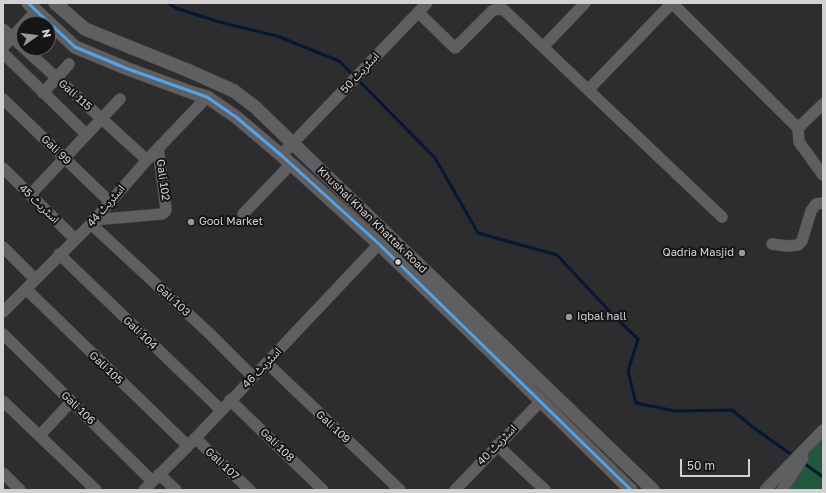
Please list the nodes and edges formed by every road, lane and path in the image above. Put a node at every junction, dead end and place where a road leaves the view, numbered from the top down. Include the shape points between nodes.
1 (55, 3) edge
2 (427, 3) edge
3 (584, 3) edge
4 (672, 3) edge
5 (32, 7) edge
6 (418, 12) junction
7 (3, 29) edge
8 (12, 37) junction
9 (3, 47) edge
10 (543, 47) junction
11 (3, 53) edge
12 (69, 64) dead end
13 (57, 78) junction
14 (588, 90) junction
15 (43, 93) junction
16 (207, 97) junction
17 (3, 99) edge
18 (120, 99) dead end
19 (823, 104) edge
20 (102, 118) junction
21 (798, 128) junction
22 (86, 134) junction
23 (293, 143) junction
24 (158, 148) junction
25 (281, 155) junction
26 (64, 158) junction
27 (147, 160) junction
28 (291, 164) junction
29 (3, 168) edge
30 (823, 175) edge
31 (30, 195) junction
32 (110, 202) junction
33 (823, 204) edge
34 (244, 214) dead end
35 (722, 217) dead end
36 (92, 222) junction
37 (75, 239) junction
38 (379, 244) junction
39 (772, 244) dead end
40 (3, 247) edge
41 (59, 254) junction
42 (35, 279) junction
43 (26, 289) junction
44 (3, 312) edge
45 (3, 334) edge
46 (496, 347) junction
47 (267, 363) junction
48 (253, 377) junction
49 (230, 400) junction
50 (3, 401) edge
51 (541, 401) junction
52 (71, 402) junction
53 (221, 410) junction
54 (823, 430) edge
55 (40, 436) junction
56 (815, 438) junction
57 (191, 442) junction
58 (497, 445) junction
59 (3, 473) edge
60 (156, 478) junction
61 (460, 488) edge
62 (20, 490) edge
63 (96, 490) edge
64 (144, 490) edge
65 (176, 490) edge
66 (250, 490) edge
67 (323, 490) edge
68 (400, 490) edge
69 (545, 490) edge
70 (631, 490) edge
71 (653, 490) edge
72 (765, 490) edge
73 (782, 490) edge

1 - 23 street, Khushal Khan Khattak Road via 85,30 234,91
2 - 6 street, اسٹریٹ 50
3 - 10 street
4 - 14 street
4 - 21 street
5 - 8 street
5 - 16 street, Khushal Khan Khattak Road via 75,47
6 - 10 street via 455,48 492,11 504,10
6 - 23 street, اسٹریٹ 50
7 - 8 street, Gali 115
8 - 9 street
8 - 13 street, Gali 115
10 - 14 street
11 - 15 street
12 - 13 street
13 - 15 street
13 - 20 street, Gali 115
14 - 35 street
15 - 22 street
16 - 24 street, اسٹریٹ 44
16 - 25 street, Khushal Khan Khattak Road via 236,117
17 - 26 street, Gali 99
18 - 20 street
19 - 21 street
20 - 22 street
20 - 27 street, Gali 115
21 - 30 street via 799,142
22 - 26 street
23 - 25 street, اسٹریٹ 50
23 - 46 street, Khushal Khan Khattak Road
24 - 27 street, اسٹریٹ 44
24 - 36 street, Gali 102 via 165,212
25 - 28 street, Khushal Khan Khattak Road
26 - 31 street
26 - 32 street, Gali 99
27 - 32 street, اسٹریٹ 44
28 - 34 street
28 - 38 street, Khushal Khan Khattak Road
29 - 31 street, اسٹریٹ 45
31 - 37 street, اسٹریٹ 45
32 - 36 street, اسٹریٹ 44
33 - 39 street via 816,204 811,211 802,241 798,245
36 - 37 street, اسٹریٹ 44
36 - 48 street, Gali 103
37 - 41 street, اسٹریٹ 44
38 - 46 street, Khushal Khan Khattak Road
38 - 47 street, اسٹریٹ 46
40 - 42 street
41 - 42 street, اسٹریٹ 44
41 - 53 street, Gali 104
42 - 43 street, اسٹریٹ 44
43 - 44 street, اسٹریٹ 44
43 - 57 street, Gali 105
45 - 52 street, Gali 106
46 - 51 street, Khushal Khan Khattak Road
46 - 71 street, Khushal Khan Khattak Road
47 - 48 street, اسٹریٹ 46
47 - 68 street, Gali 109
48 - 49 street, اسٹریٹ 46
49 - 53 street, اسٹریٹ 46
49 - 67 street, Gali 108
50 - 55 street
51 - 58 street, اسٹریٹ 40
51 - 70 street, Khushal Khan Khattak Road
52 - 55 street
52 - 60 street, Gali 106
53 - 57 street, اسٹریٹ 46
54 - 56 street
55 - 63 street
56 - 72 street
56 - 73 street
57 - 60 street, اسٹریٹ 46
57 - 66 street, Gali 107
58 - 61 street, اسٹریٹ 40
58 - 69 street
59 - 62 street
60 - 64 street, اسٹریٹ 46
60 - 65 street, Gali 106

